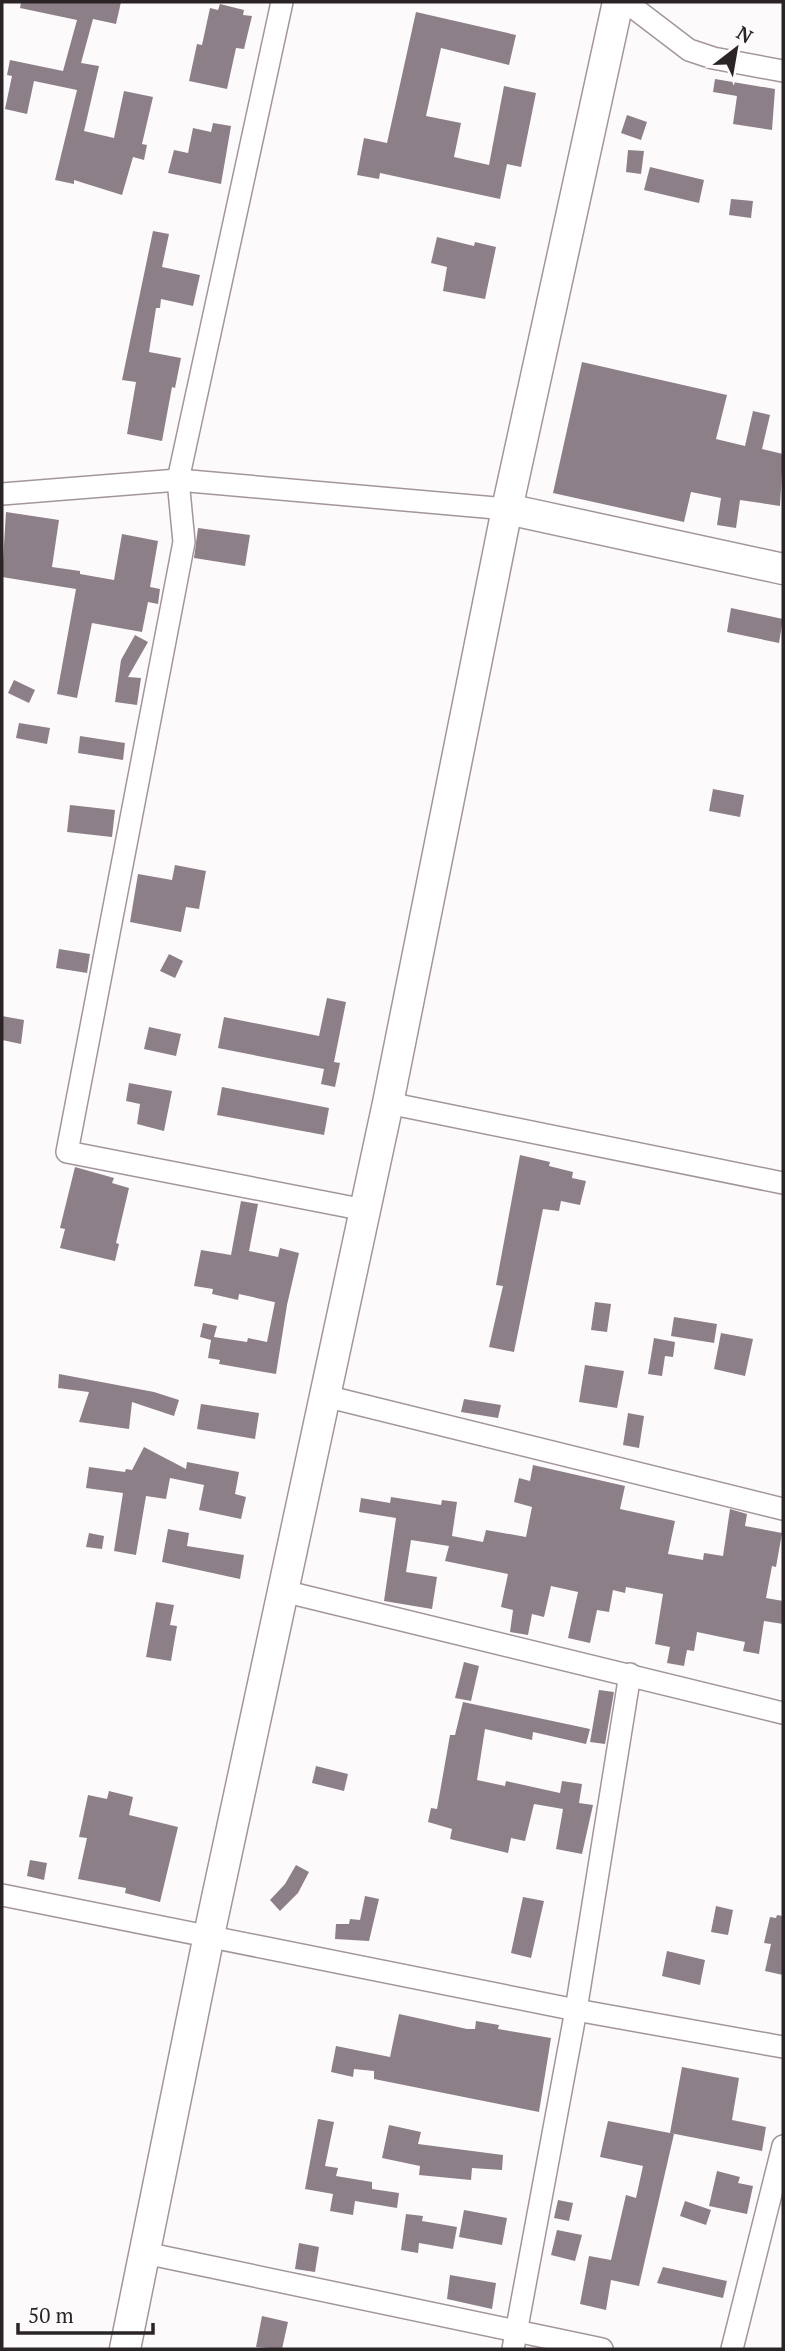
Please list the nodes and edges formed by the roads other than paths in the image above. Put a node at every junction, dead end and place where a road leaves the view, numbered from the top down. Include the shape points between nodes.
1 (282, 2) edge
2 (618, 2) edge
3 (626, 2) edge
4 (783, 71) edge
5 (178, 480) junction
6 (2, 494) edge
7 (508, 509) junction
8 (783, 569) edge
9 (388, 1102) junction
10 (783, 1183) edge
11 (365, 1210) junction
12 (325, 1396) junction
13 (783, 1510) edge
14 (283, 1591) junction
15 (630, 1674) junction
16 (783, 1713) edge
17 (2, 1895) edge
18 (209, 1935) junction
19 (576, 2010) junction
20 (783, 2047) edge
21 (783, 2146) edge
22 (145, 2253) junction
23 (514, 2341) edge
24 (125, 2349) edge
25 (602, 2349) edge
26 (732, 2349) edge

1 - 5 street
2 - 7 street
3 - 4 street via 689,50
5 - 6 street
5 - 7 street
5 - 11 street via 184,542 68,1152
7 - 8 street
7 - 9 street
9 - 10 street
9 - 11 street
11 - 12 street
12 - 13 street
12 - 14 street
14 - 15 street
14 - 18 street
15 - 16 street
15 - 19 street
17 - 18 street
18 - 19 street
18 - 22 street
19 - 20 street
19 - 23 street
21 - 26 street
22 - 23 street
22 - 24 street
23 - 25 street

